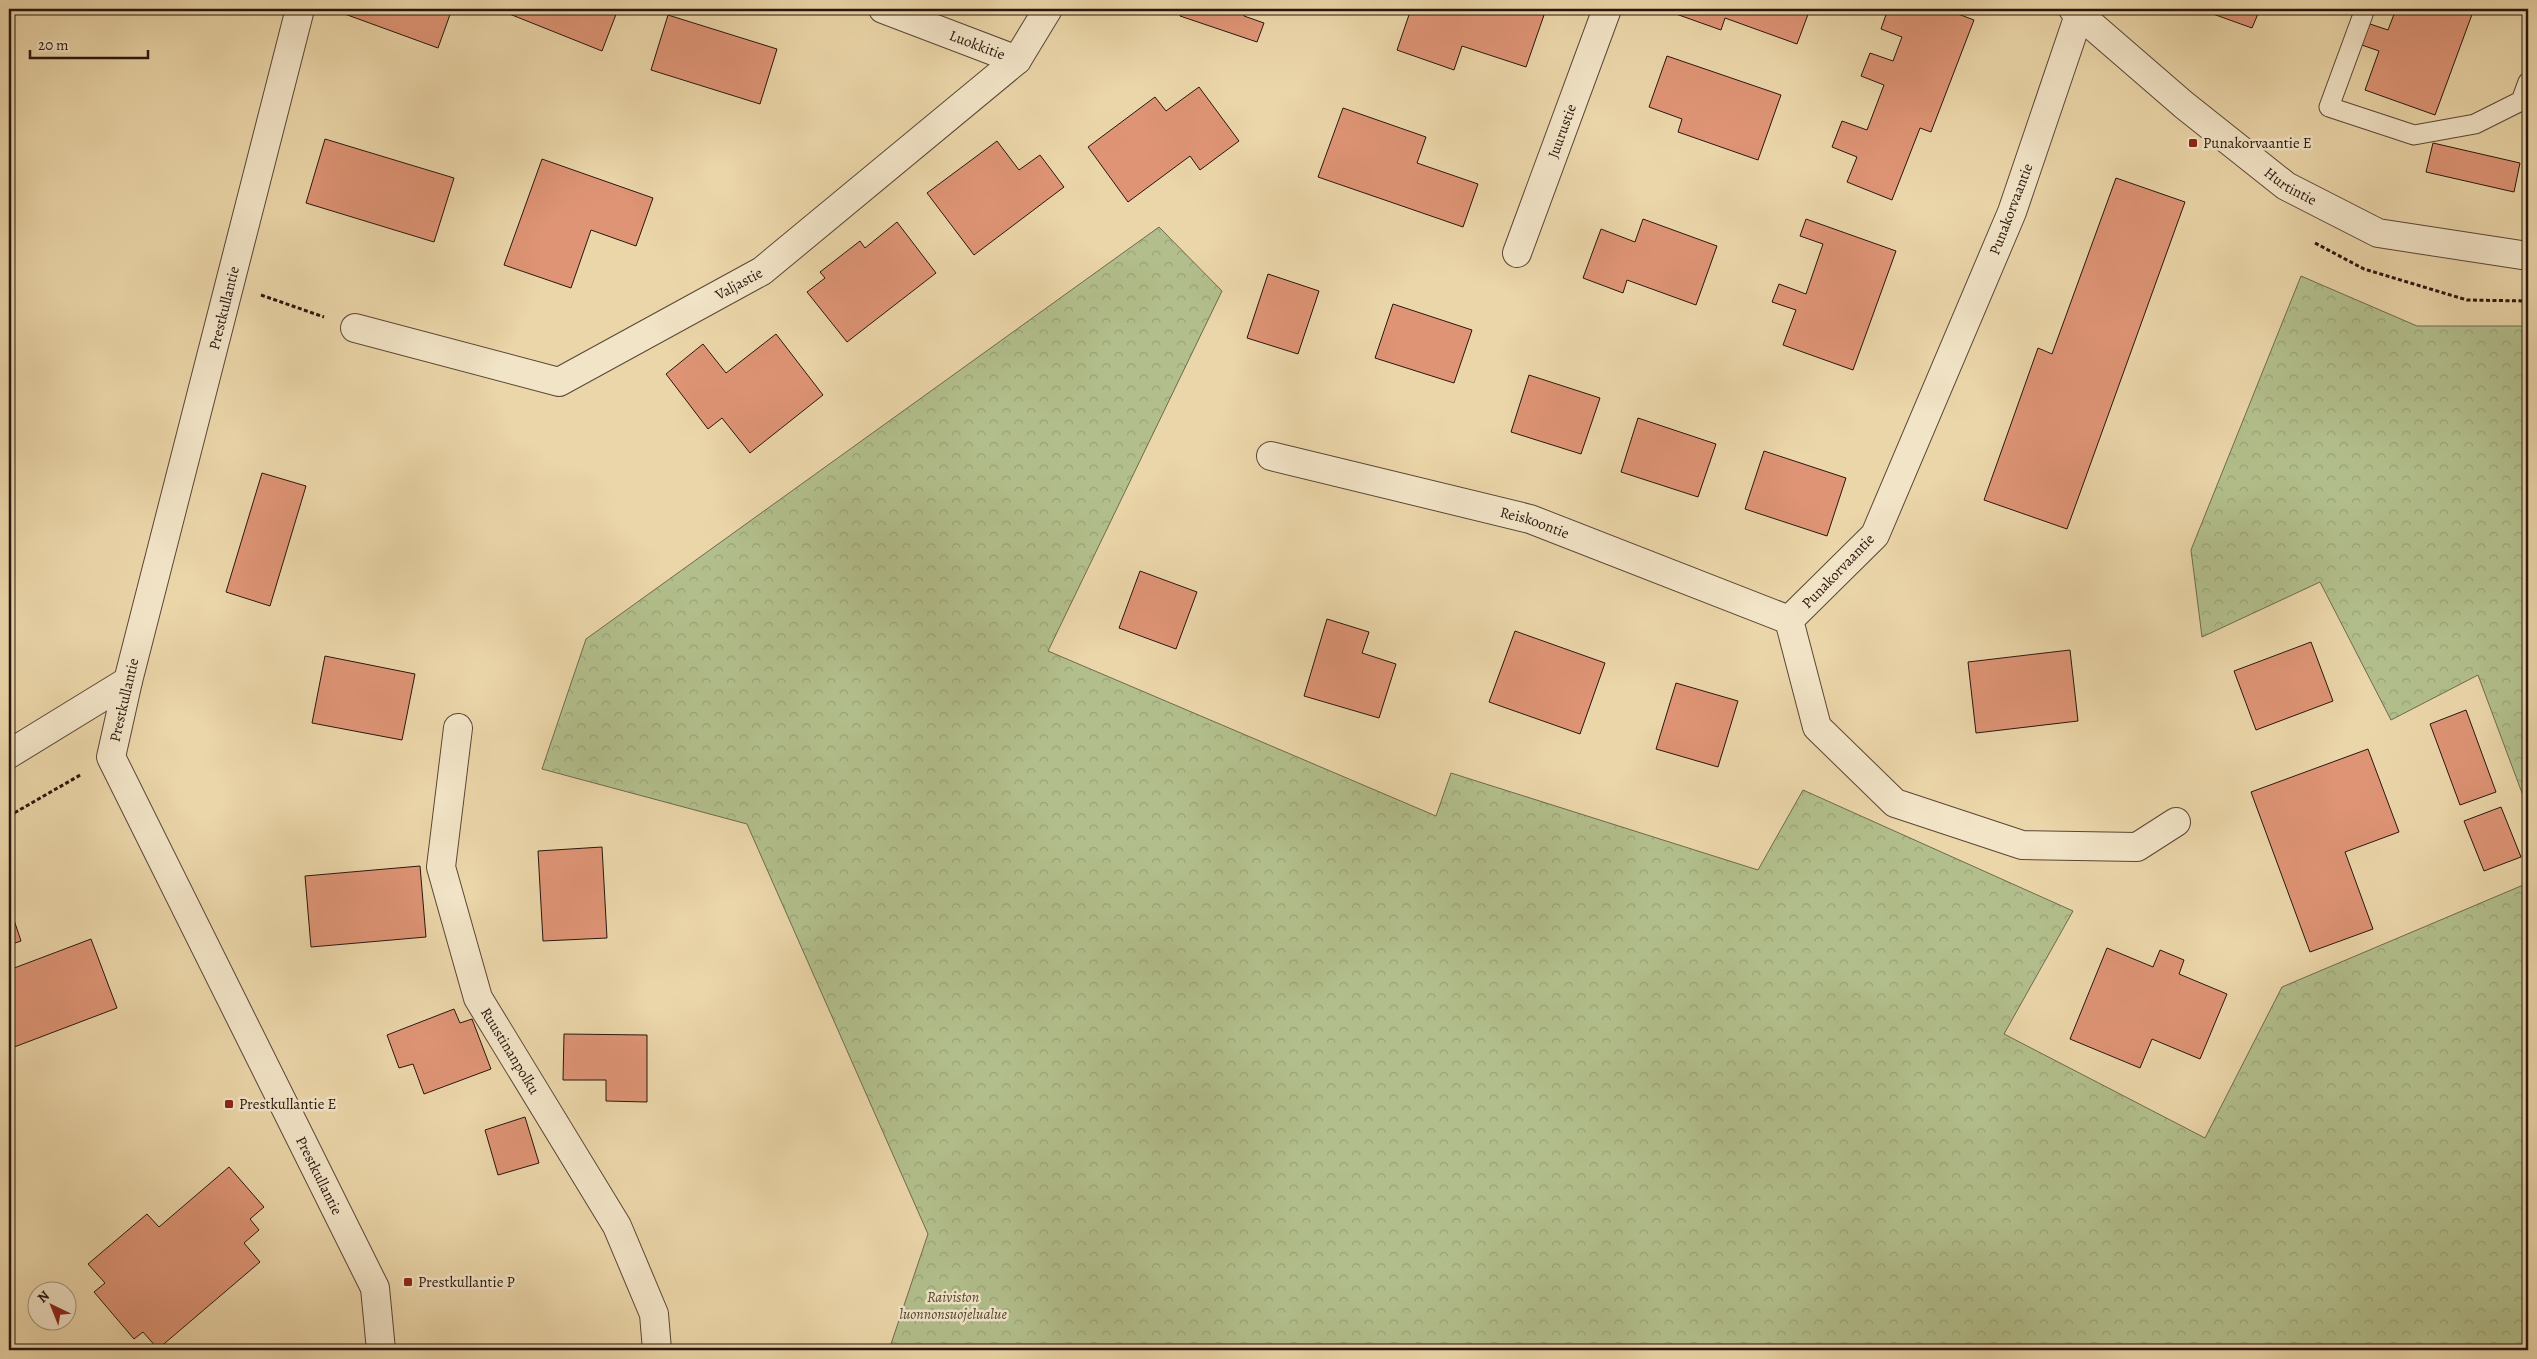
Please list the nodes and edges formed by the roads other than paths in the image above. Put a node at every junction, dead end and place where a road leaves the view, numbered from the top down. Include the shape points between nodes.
1 (300, 9) edge
2 (883, 9) edge
3 (1048, 9) edge
4 (1607, 9) edge
5 (2365, 9) edge
6 (2078, 10) edge
7 (1017, 60) junction
8 (2528, 82) edge
9 (1517, 253) dead end
10 (2528, 256) edge
11 (355, 328) road end
12 (1271, 456) dead end
13 (1789, 620) junction
14 (128, 681) junction
15 (458, 728) dead end
16 (9, 754) edge
17 (2176, 822) dead end
18 (381, 1350) edge
19 (657, 1350) edge

1 - 14 street, Prestkullantie
2 - 7 street, Luokkitie
3 - 7 street, Valjastie
4 - 9 street, Juurustie
5 - 8 lane via 2329,107 2414,135 2475,124 2521,101
6 - 10 street, Hurtintie via 2184,105 2286,186 2378,233
6 - 13 street, Punakorvaantie via 2012,212 1875,536
7 - 11 street, Valjastie via 762,271 559,382
12 - 13 street, Reiskoontie via 1530,518
13 - 17 street, Punakorvaantie via 1818,727 1895,803 2022,845 2137,847
14 - 16 street
14 - 18 street, Prestkullantie via 111,757 375,1288
15 - 19 street, Ruustinanpolku via 440,867 478,998 617,1226 654,1314

